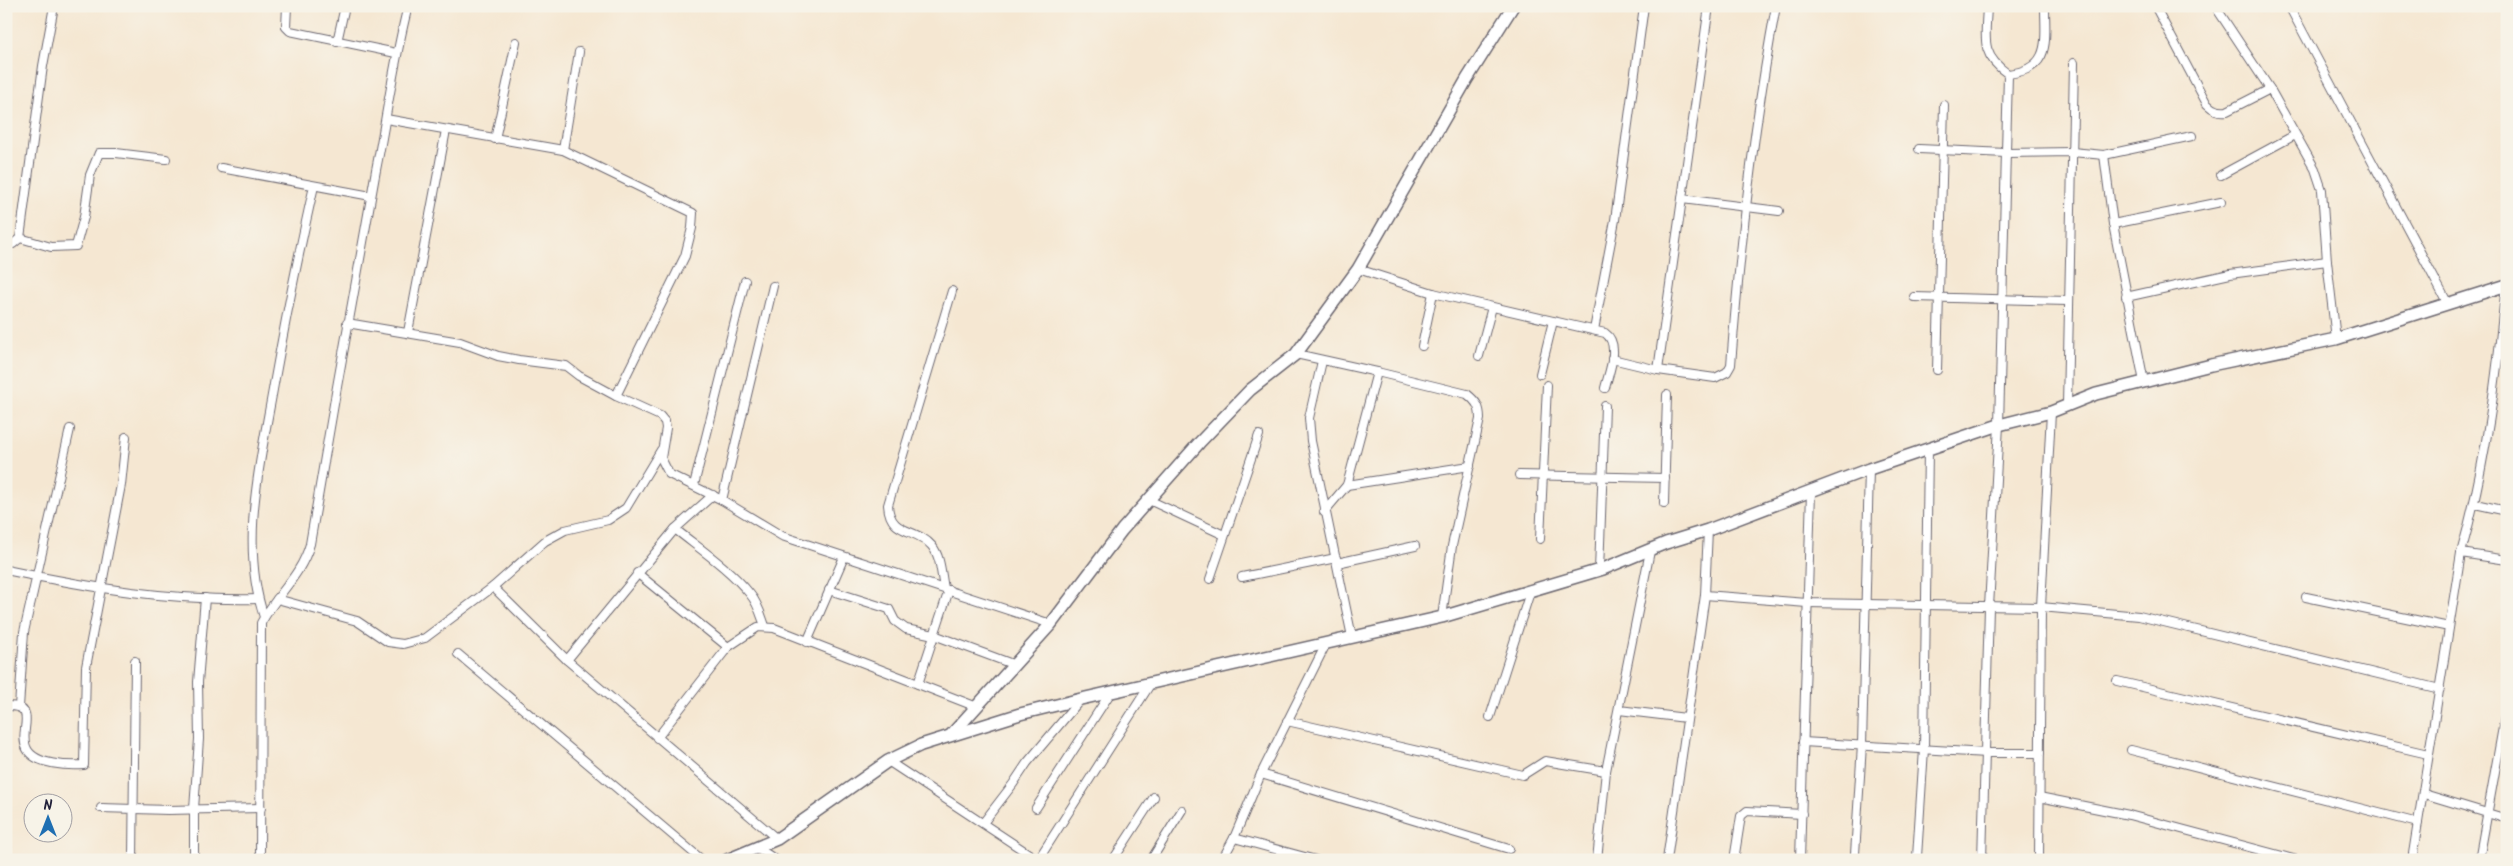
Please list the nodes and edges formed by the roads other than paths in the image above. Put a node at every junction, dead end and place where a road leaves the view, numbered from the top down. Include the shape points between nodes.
1 (54, 6) edge
2 (287, 6) edge
3 (344, 6) edge
4 (408, 6) edge
5 (1513, 6) edge
6 (1644, 6) edge
7 (1708, 6) edge
8 (1776, 6) edge
9 (1987, 6) edge
10 (2044, 6) edge
11 (2155, 6) edge
12 (2289, 6) edge
13 (2217, 7) edge
14 (337, 42) junction
15 (516, 42) dead end
16 (580, 52) dead end
17 (396, 53) junction
18 (2074, 63) dead end
19 (2008, 74) junction
20 (2270, 89) junction
21 (1944, 105) dead end
22 (386, 119) junction
23 (446, 130) junction
24 (2295, 135) junction
25 (2192, 136) dead end
26 (495, 138) junction
27 (1919, 149) dead end
28 (563, 150) junction
29 (1942, 150) junction
30 (2006, 152) junction
31 (2072, 152) junction
32 (2104, 155) junction
33 (166, 159) dead end
34 (221, 168) dead end
35 (2221, 175) dead end
36 (314, 186) junction
37 (371, 196) junction
38 (1682, 199) junction
39 (2221, 202) dead end
40 (1747, 207) junction
41 (1779, 211) dead end
42 (2113, 224) junction
43 (20, 238) junction
44 (6, 244) edge
45 (2327, 261) junction
46 (1358, 269) junction
47 (745, 281) dead end
48 (2506, 285) edge
49 (774, 286) dead end
50 (952, 291) dead end
51 (1432, 293) junction
52 (1914, 297) dead end
53 (1939, 297) junction
54 (2126, 297) junction
55 (2001, 300) junction
56 (2068, 301) junction
57 (2448, 304) junction
58 (1492, 307) junction
59 (1553, 322) junction
60 (347, 323) junction
61 (1594, 330) junction
62 (408, 332) junction
63 (2336, 339) junction
64 (1422, 346) dead end
65 (1296, 354) junction
66 (1479, 356) dead end
67 (1612, 359) junction
68 (1322, 361) junction
69 (1658, 370) junction
70 (1938, 370) dead end
71 (1377, 372) junction
72 (1540, 374) dead end
73 (2144, 382) junction
74 (1547, 385) dead end
75 (1605, 388) dead end
76 (1668, 394) dead end
77 (616, 396) junction
78 (1605, 406) dead end
79 (2067, 406) junction
80 (2051, 412) junction
81 (1999, 425) junction
82 (70, 429) dead end
83 (1259, 435) dead end
84 (126, 437) dead end
85 (662, 448) junction
86 (1928, 448) junction
87 (1470, 466) junction
88 (1868, 469) junction
89 (1520, 475) dead end
90 (1543, 476) junction
91 (1602, 477) junction
92 (1665, 478) junction
93 (694, 485) junction
94 (1346, 485) junction
95 (1811, 491) junction
96 (713, 495) junction
97 (722, 500) junction
98 (1149, 500) junction
99 (1664, 503) dead end
100 (2475, 504) junction
101 (2507, 511) edge
102 (1324, 512) junction
103 (675, 529) junction
104 (1708, 530) junction
105 (1224, 535) junction
106 (1540, 539) dead end
107 (1415, 546) dead end
108 (1650, 551) junction
109 (2461, 553) junction
110 (844, 557) junction
111 (2507, 560) edge
112 (1337, 561) junction
113 (6, 570) edge
114 (1599, 571) junction
115 (637, 573) junction
116 (1242, 576) dead end
117 (37, 577) junction
118 (1210, 579) dead end
119 (494, 587) junction
120 (102, 589) junction
121 (946, 589) junction
122 (1531, 589) junction
123 (830, 590) junction
124 (1705, 595) junction
125 (2306, 597) dead end
126 (205, 598) junction
127 (258, 599) junction
128 (277, 599) junction
129 (1807, 603) junction
130 (1864, 603) junction
131 (1925, 605) junction
132 (1989, 607) junction
133 (2041, 607) junction
134 (264, 617) junction
135 (1442, 617) junction
136 (1051, 624) junction
137 (765, 626) junction
138 (2449, 627) junction
139 (934, 636) junction
140 (1352, 637) junction
141 (807, 642) junction
142 (1326, 644) junction
143 (728, 647) junction
144 (458, 654) dead end
145 (135, 660) dead end
146 (567, 660) junction
147 (1015, 665) junction
148 (2117, 681) dead end
149 (1151, 683) junction
150 (918, 684) junction
151 (2440, 689) junction
152 (1111, 692) junction
153 (1081, 699) junction
154 (2507, 705) edge
155 (6, 706) edge
156 (19, 707) junction
157 (977, 707) junction
158 (1619, 710) junction
159 (1490, 716) dead end
160 (1686, 718) junction
161 (1287, 721) junction
162 (950, 736) junction
163 (657, 738) junction
164 (1803, 742) junction
165 (1862, 746) junction
166 (1924, 749) junction
167 (2131, 750) dead end
168 (1986, 754) junction
169 (2040, 754) junction
170 (2428, 754) junction
171 (888, 761) junction
172 (1606, 771) junction
173 (1261, 774) junction
174 (2424, 794) junction
175 (1154, 797) dead end
176 (2039, 797) junction
177 (101, 808) dead end
178 (134, 808) junction
179 (261, 808) junction
180 (1036, 808) dead end
181 (194, 809) junction
182 (1182, 810) dead end
183 (2488, 813) junction
184 (1802, 814) junction
185 (2507, 819) edge
186 (983, 823) junction
187 (2418, 823) junction
188 (1234, 838) junction
189 (777, 839) junction
190 (758, 848) junction
191 (1508, 848) dead end
192 (1917, 857) dead end
193 (1301, 858) edge
194 (133, 860) edge
195 (194, 860) edge
196 (260, 860) edge
197 (702, 860) edge
198 (727, 860) edge
199 (776, 860) edge
200 (1038, 860) edge
201 (1113, 860) edge
202 (1151, 860) edge
203 (1222, 860) edge
204 (1316, 860) edge
205 (1597, 860) edge
206 (1667, 860) edge
207 (1734, 860) edge
208 (1800, 860) edge
209 (1858, 860) edge
210 (1982, 860) edge
211 (2039, 860) edge
212 (2297, 860) edge
213 (2412, 860) edge
214 (2479, 860) edge

1 - 43 street
2 - 14 street via 286,26 290,31
3 - 14 street
4 - 17 street
5 - 46 street via 1467,79
6 - 61 street via 1615,220
7 - 38 street
8 - 40 street
9 - 19 street via 1985,44 1995,65
10 - 19 street via 2044,56 2037,64
11 - 20 street via 2207,104 2213,109 2226,110
12 - 57 street
13 - 20 street
14 - 17 street
15 - 26 street
16 - 28 street
17 - 22 street
18 - 31 street
19 - 30 street
20 - 24 street
21 - 29 street
22 - 23 street
22 - 37 street
23 - 26 street
23 - 62 street
24 - 35 street
24 - 45 street via 2322,190
25 - 32 street
26 - 28 street
27 - 29 street
28 - 77 street via 693,213 685,256
29 - 30 street
29 - 53 street
30 - 31 street
30 - 55 street
31 - 32 street
31 - 56 street
32 - 42 street
33 - 43 street via 99,153 90,175 76,246 51,247
34 - 36 street
36 - 37 street
36 - 127 street via 295,271 256,496 253,531
37 - 60 street
38 - 40 street
38 - 69 street
39 - 42 street
40 - 41 street
40 - 69 street via 1731,365 1727,372 1715,378
42 - 54 street
43 - 44 street via 13,244
45 - 54 street via 2230,274
45 - 63 street
46 - 51 street
46 - 65 street
47 - 93 street
48 - 57 street
48 - 100 street via 2497,372
49 - 97 street
50 - 121 street via 888,505 893,523 932,546
51 - 58 street
51 - 64 street
52 - 53 street
53 - 55 street
53 - 70 street
54 - 73 street
55 - 56 street
55 - 81 street
56 - 79 street
57 - 63 street
58 - 59 street
58 - 66 street
59 - 61 street
59 - 72 street
60 - 62 street
60 - 128 street via 310,544 299,571
61 - 67 street via 1610,336
62 - 77 street via 460,342 512,359 566,366
63 - 73 street
65 - 68 street
65 - 98 street via 1250,390
67 - 69 street
67 - 75 street
68 - 71 street
68 - 102 street via 1309,418
71 - 87 street via 1467,394 1475,400 1480,409 1480,419
71 - 94 street
73 - 79 street via 2096,394
74 - 90 street
76 - 92 street
77 - 85 street via 660,416 666,428
78 - 91 street
79 - 80 street
80 - 81 street
80 - 133 street
81 - 86 street
81 - 132 street
82 - 117 street
83 - 105 street
84 - 120 street via 121,485
85 - 93 street via 661,458 669,474
85 - 119 street via 626,508 608,520 565,530 545,541
86 - 88 street
86 - 131 street
87 - 94 street
87 - 135 street via 1452,546
88 - 95 street
88 - 130 street
89 - 90 street
90 - 91 street
90 - 106 street
91 - 92 street
91 - 114 street
92 - 99 street
93 - 96 street
94 - 102 street
95 - 104 street
95 - 129 street
96 - 97 street
96 - 103 street
97 - 110 street via 782,536
98 - 105 street
98 - 136 street via 1122,530
100 - 101 street
100 - 109 street
102 - 112 street
103 - 115 street
103 - 137 street via 750,593
104 - 108 street
104 - 124 street
105 - 118 street
107 - 112 street
108 - 114 street
108 - 158 street
109 - 111 street
109 - 138 street
110 - 121 street
110 - 123 street
112 - 116 street
112 - 140 street
113 - 117 street
114 - 122 street
115 - 143 street
115 - 146 street
117 - 120 street
117 - 156 street via 24,632
119 - 128 street via 425,638 404,644 388,642 357,621
119 - 146 street
120 - 126 street
120 - 156 street via 86,667 84,764 67,766 32,756 25,741 26,716
121 - 136 street
121 - 139 street
122 - 135 street
122 - 159 street
123 - 139 street via 889,609 895,621 906,629
123 - 141 street
124 - 129 street
124 - 160 street
125 - 138 street
126 - 127 street
126 - 181 street via 198,682 199,739
127 - 134 street
128 - 134 street
129 - 130 street
129 - 164 street
130 - 131 street
130 - 165 street
131 - 132 street
131 - 166 street
132 - 133 street
132 - 168 street
133 - 151 street via 2139,616
133 - 169 street
134 - 179 street via 260,637
135 - 140 street
136 - 147 street
137 - 141 street
137 - 143 street via 758,627
138 - 151 street
139 - 147 street
139 - 150 street
140 - 142 street
141 - 150 street
142 - 149 street
142 - 161 street
143 - 163 street
144 - 197 street
145 - 178 street
146 - 163 street
147 - 157 street
148 - 170 street
149 - 152 street
149 - 200 street
150 - 157 street
151 - 170 street
152 - 153 street
152 - 180 street
153 - 162 street
153 - 186 street via 1027,763
154 - 183 street
155 - 156 street
157 - 162 street
158 - 160 street
158 - 172 street
160 - 206 street
161 - 172 street via 1523,775 1545,762
161 - 173 street
162 - 171 street
163 - 189 street
164 - 165 street
164 - 184 street
165 - 166 street
165 - 209 street via 1855,854
166 - 168 street
166 - 192 street
167 - 187 street
168 - 169 street
168 - 210 street
169 - 176 street
170 - 174 street
171 - 186 street
171 - 189 street
172 - 205 street
173 - 188 street
173 - 191 street
174 - 183 street
174 - 187 street
175 - 201 street
176 - 211 street
176 - 212 street via 2129,815
177 - 178 street
178 - 181 street
178 - 194 street
179 - 181 street
179 - 196 street
181 - 195 street
182 - 202 street
183 - 185 street
183 - 214 street
184 - 207 street via 1744,813
184 - 208 street
186 - 200 street
187 - 213 street
188 - 193 street
188 - 203 street
189 - 190 street
190 - 198 street
190 - 199 street
193 - 204 street

